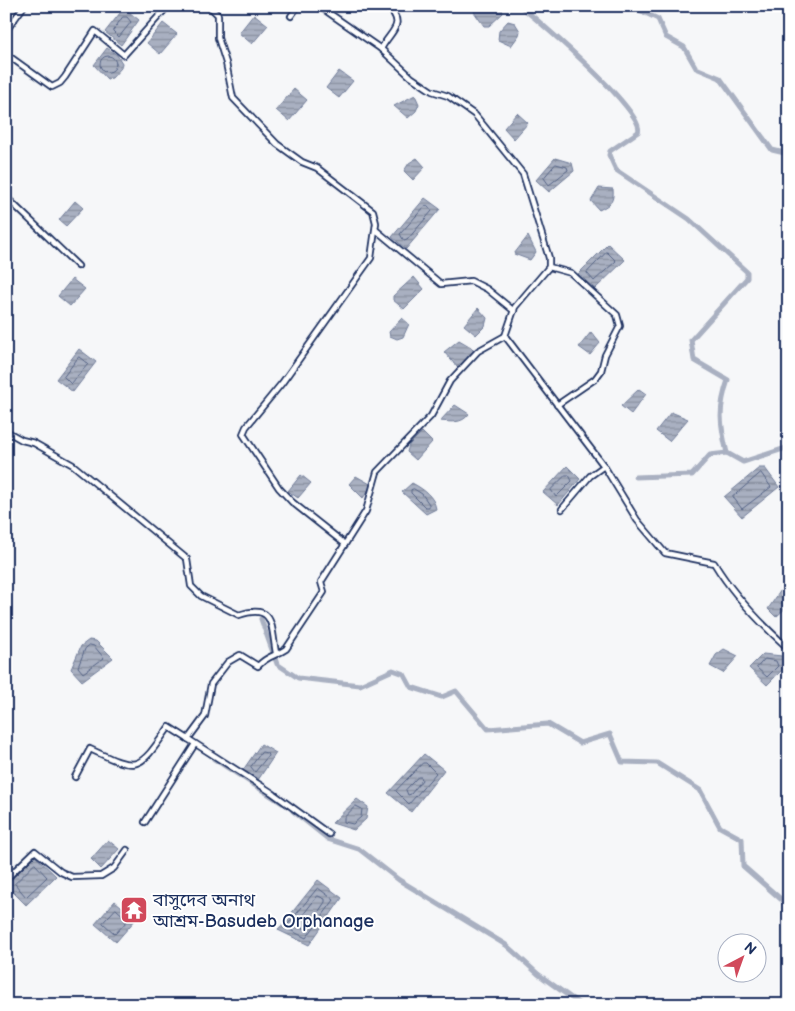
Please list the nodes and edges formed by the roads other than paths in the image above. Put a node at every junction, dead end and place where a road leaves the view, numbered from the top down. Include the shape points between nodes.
1 (24, 6) edge
2 (168, 6) edge
3 (209, 6) edge
4 (298, 6) edge
5 (319, 6) edge
6 (387, 6) edge
7 (291, 16) dead end
8 (6, 31) edge
9 (381, 48) junction
10 (6, 54) edge
11 (10, 59) junction
12 (6, 64) edge
13 (6, 197) edge
14 (376, 230) junction
15 (78, 266) dead end
16 (549, 267) junction
17 (514, 311) junction
18 (505, 336) junction
19 (557, 405) junction
20 (6, 431) edge
21 (604, 466) junction
22 (562, 509) dead end
23 (345, 544) junction
24 (789, 649) edge
25 (276, 653) junction
26 (188, 739) junction
27 (195, 744) junction
28 (75, 777) dead end
29 (145, 822) dead end
30 (329, 834) dead end
31 (127, 850) dead end
32 (6, 880) edge

1 - 8 street
2 - 11 street via 124,56 95,31 65,77 52,87
3 - 14 street via 218,15 218,38 233,98 277,144 302,162 317,168 373,211
4 - 7 street
5 - 9 street
6 - 9 street via 397,17 398,24
9 - 16 street via 411,77 448,96 475,115 523,174
10 - 11 street
11 - 12 street
13 - 15 street
14 - 17 street via 441,284 472,281
14 - 23 street via 370,258 244,434 292,502
16 - 17 street
16 - 19 street via 571,274 617,314 620,326 598,375
17 - 18 street
18 - 19 street
18 - 23 street via 478,351 450,381 431,416 377,472 366,511
19 - 21 street
20 - 25 street via 73,465 187,559 191,586 201,596 239,615 253,610 265,613 269,618
21 - 22 street via 590,476
21 - 24 street via 637,520 665,553 714,563 728,585
23 - 25 street via 321,582 324,592 286,649
25 - 26 street via 266,657 258,666 240,655 228,662 211,684 205,716
26 - 27 street
26 - 28 street via 169,727 146,759 135,765 121,763 90,749
27 - 29 street
27 - 30 street via 271,792
31 - 32 street via 114,868 102,876 72,877 35,851

